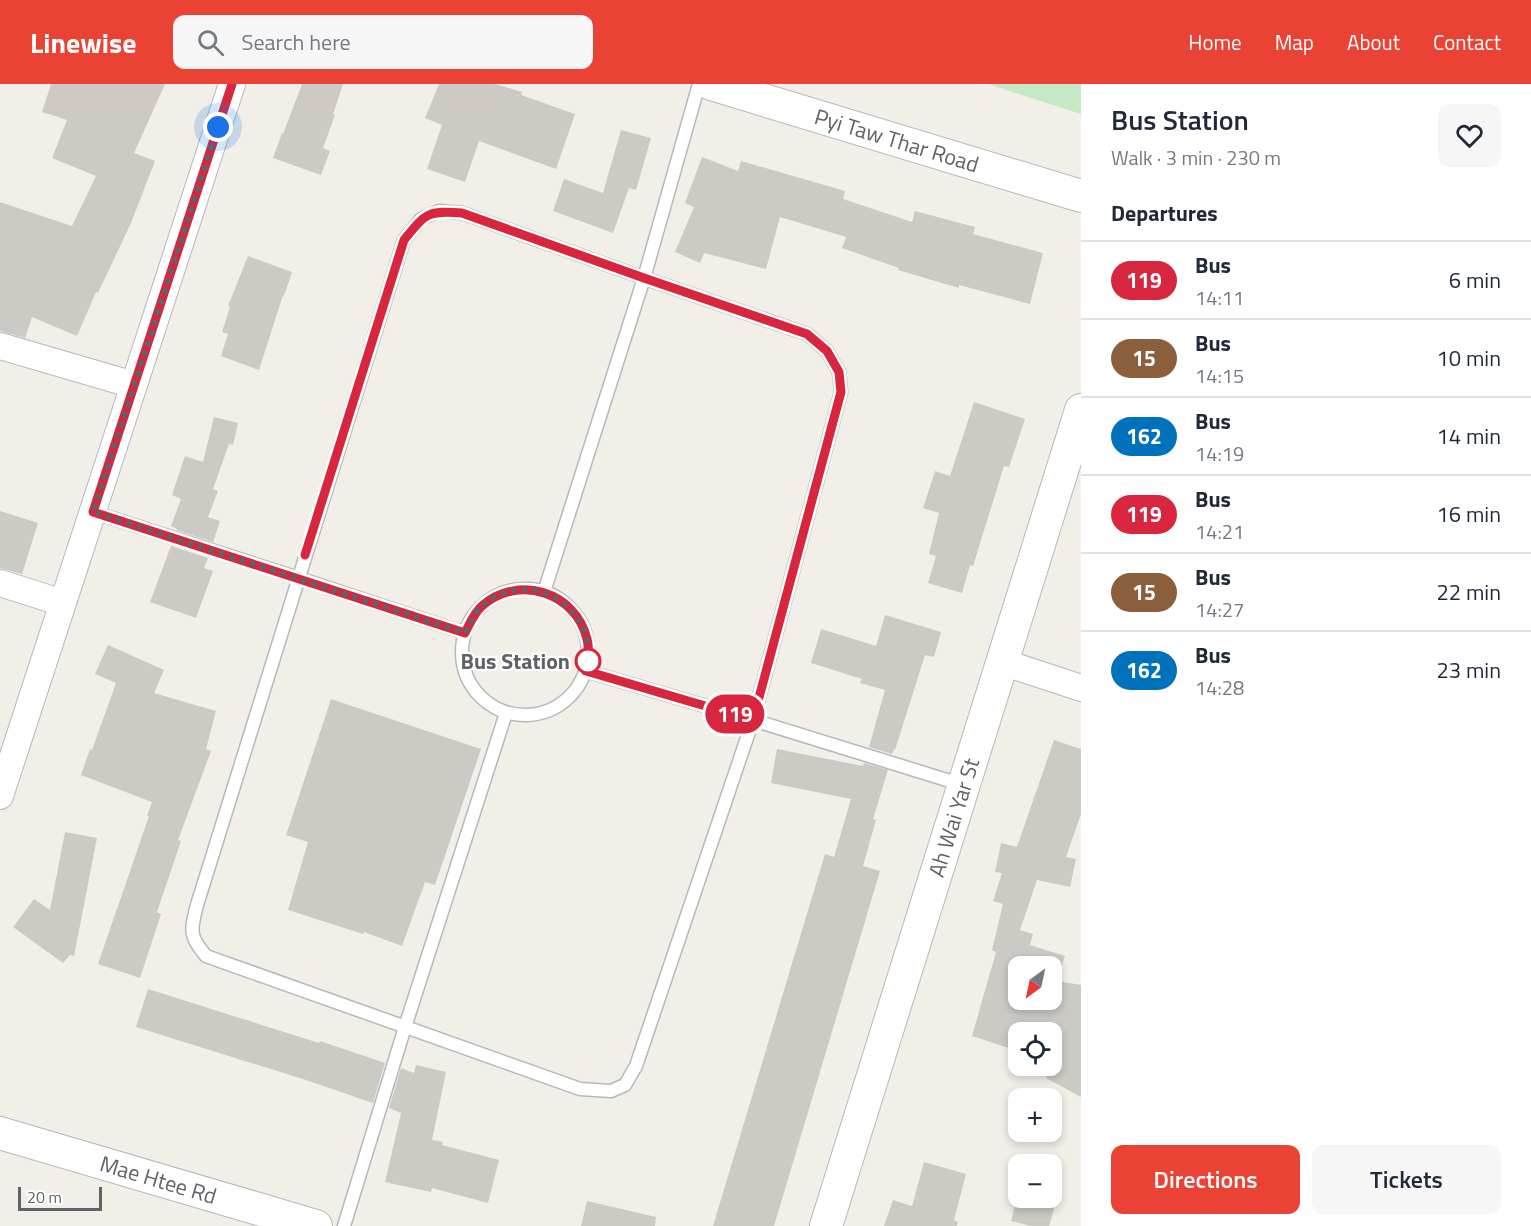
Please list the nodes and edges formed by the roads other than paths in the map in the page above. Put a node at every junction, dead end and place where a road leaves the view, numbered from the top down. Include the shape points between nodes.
1 (232, 84) edge
2 (699, 84) edge
3 (711, 84) edge
4 (1081, 196) edge
5 (644, 278) junction
6 (0, 346) edge
7 (134, 385) junction
8 (1081, 410) edge
9 (93, 512) junction
10 (298, 578) junction
11 (0, 583) edge
12 (544, 592) junction
13 (63, 603) junction
14 (465, 633) junction
15 (1002, 662) junction
16 (586, 671) junction
17 (1081, 688) edge
18 (506, 712) junction
19 (753, 720) junction
20 (964, 785) junction
21 (0, 796) edge
22 (405, 1028) junction
23 (0, 1133) edge
24 (316, 1226) edge
25 (344, 1226) edge
26 (826, 1226) edge

1 - 7 street
2 - 5 lane
3 - 4 street, Pyi Taw Thar Road
5 - 10 lane via 462,213 439,211 421,219 404,240
5 - 12 lane
5 - 19 lane via 807,334 827,351 839,372 841,392
6 - 7 street
7 - 9 street
8 - 15 street, Ah Wai Yar St
9 - 10 lane
9 - 13 street
10 - 14 lane
10 - 22 lane via 197,905 191,928 194,943 206,956
11 - 13 street
12 - 14 lane via 512,591 496,597 482,606
12 - 16 lane via 560,599 581,624 589,655
13 - 21 street
14 - 18 lane via 462,650 470,681 491,706
15 - 17 street
15 - 20 street, Ah Wai Yar St
16 - 18 lane via 579,686 555,708 539,714
16 - 19 lane
18 - 22 lane
19 - 20 lane
19 - 22 lane via 636,1066 625,1085 611,1091 580,1089
20 - 26 street, Ah Wai Yar St
22 - 25 lane
23 - 24 street, Mae Htee Rd

